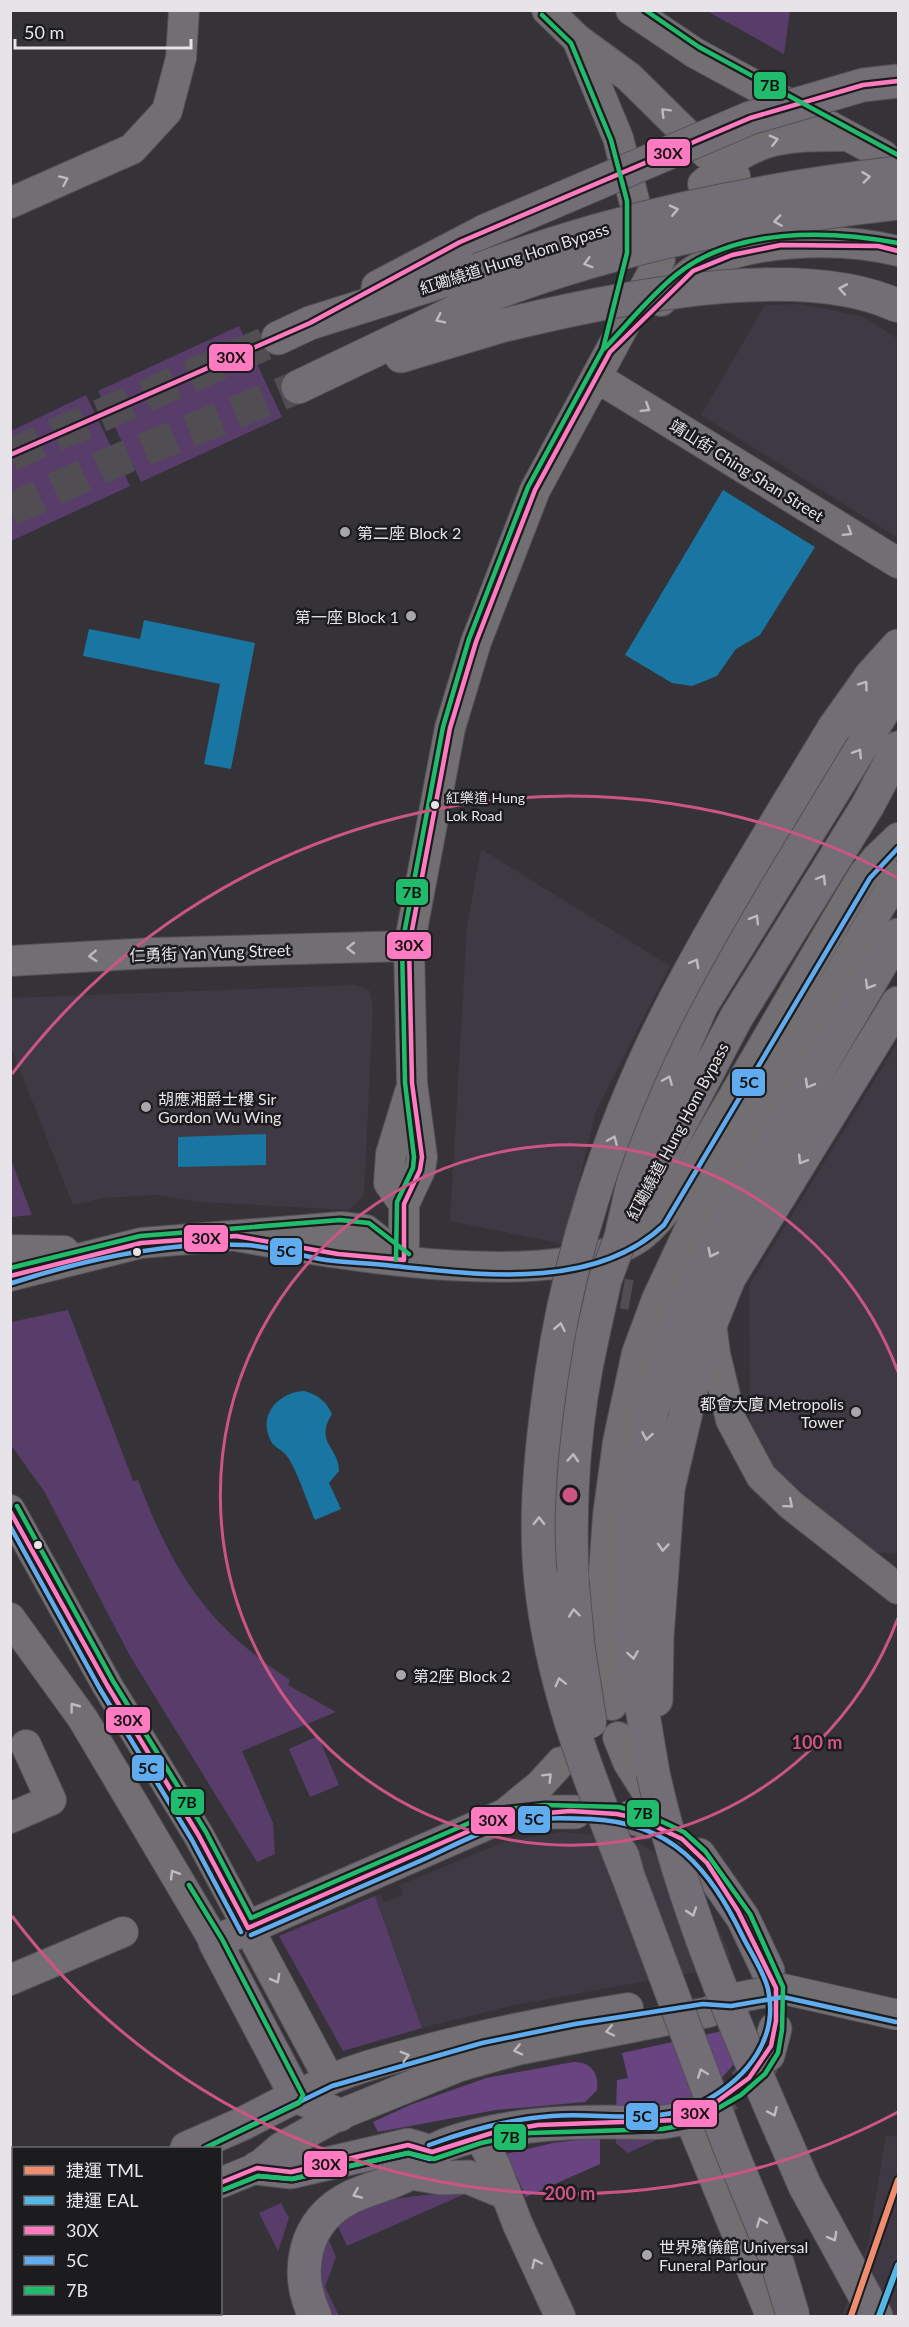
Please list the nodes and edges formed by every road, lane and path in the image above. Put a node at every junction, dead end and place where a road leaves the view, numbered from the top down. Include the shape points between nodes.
1 (184, 10) edge
2 (547, 10) edge
3 (631, 10) edge
4 (578, 39) junction
5 (898, 81) edge
6 (849, 136) junction
7 (891, 164) edge
8 (634, 200) dead end
9 (10, 203) edge
10 (898, 203) edge
11 (816, 221) dead end
12 (888, 248) edge
13 (646, 262) dead end
14 (898, 306) edge
15 (603, 365) junction
16 (898, 563) edge
17 (898, 646) edge
18 (898, 687) edge
19 (898, 748) edge
20 (898, 795) edge
21 (868, 805) junction
22 (898, 838) edge
23 (898, 876) edge
24 (898, 935) edge
25 (410, 946) junction
26 (10, 961) edge
27 (898, 1003) edge
28 (621, 1236) junction
29 (10, 1250) edge
30 (106, 1251) junction
31 (404, 1260) junction
32 (522, 1268) junction
33 (10, 1276) edge
34 (576, 1285) tunnel mouth
35 (711, 1323) junction
36 (10, 1510) edge
37 (898, 1589) edge
38 (10, 1618) edge
39 (612, 1705) dead end
40 (618, 1737) dead end
41 (26, 1745) dead end
42 (561, 1762) dead end
43 (644, 1801) junction
44 (575, 1812) dead end
45 (501, 1817) junction
46 (10, 1818) edge
47 (699, 1855) dead end
48 (628, 1876) junction
49 (248, 1928) junction
50 (123, 1932) dead end
51 (215, 1942) junction
52 (768, 1971) dead end
53 (10, 1980) edge
54 (898, 2015) edge
55 (575, 2028) junction
56 (329, 2079) junction
57 (296, 2096) junction
58 (695, 2114) joint
59 (339, 2115) junction
60 (479, 2136) junction
61 (190, 2147) edge
62 (422, 2162) junction
63 (256, 2168) junction
64 (222, 2182) edge
65 (504, 2192) junction
66 (315, 2316) edge
67 (560, 2316) edge
68 (771, 2316) edge
69 (793, 2316) edge
70 (876, 2316) edge

9 -> 1 street via 132,149 153,126 166,111 181,58
2 - 4 street
3 - 6 street via 695,53
4 - 6 street via 629,76 720,176 750,149 777,139
4 - 8 street via 618,138
5 -> 7 main road, 紅磡繞道 Hung Hom Bypass, bridge via 863,85 750,118 460,242 293,331 559,240 624,222
6 - 7 street
10 - 14 main road, 紅磡繞道 Hung Hom Bypass, bridge via 718,231 528,281 305,384 501,326 676,292 821,286 869,294
11 - 12 street
12 - 15 street via 781,245 720,258 681,281
13 - 15 street
15 -> 16 street, 靖山街 Ching Shan Street
15 - 25 street via 535,490 476,642 450,728
48 -> 17 main road, bridge via 583,1762 566,1706 543,1598 538,1521 551,1371 571,1271 605,1162 657,1038 728,905 834,728
28 -> 18 main road via 637,1166 662,1095 702,1004
19 - 21 main road, 紅磡繞道 Hung Hom Bypass
20 - 21 main road
28 -> 21 main road, 紅磡繞道 Hung Hom Bypass via 736,1018
22 - 32 street via 864,874 658,1221 622,1246 592,1256
23 - 39 street via 644,1297 608,1516 602,1599
24 -> 43 main road via 723,1230 681,1317 652,1410 637,1492 630,1638
25 -> 26 street, 仁勇街 Yan Yung Street
25 - 31 street via 412,1083 389,1174 389,1183 404,1204
27 -> 35 main road via 729,1278
48 -> 28 main road, 紅磡繞道 Hung Hom Bypass, bridge via 585,1695 572,1594 570,1524 572,1456 580,1391 605,1280
29 - 30 street
30 - 31 street via 141,1243 341,1227 366,1230
30 - 33 street
31 - 32 street
32 - 34 street
35 -> 37 street via 731,1420 761,1476 791,1505
35 -> 43 main road via 668,1489
36 - 49 street
51 -> 38 street via 83,1719
40 - 43 street
41 - 46 street via 51,1800
45 -> 42 street
43 -> 70 main road, bridge via 673,1856 710,1966 805,2186
44 - 45 main road
45 - 49 main road
47 - 52 main road via 743,1918
69 -> 48 main road, 紅磡繞道 Hung Hom Bypass, bridge via 777,2262
49 - 51 main road
49 -> 56 street
50 - 53 street
51 - 57 main road
54 - 55 street, bridge via 783,1989 730,1999 704,1996
56 -> 55 street via 469,2039
55 -> 59 street via 460,2066
56 - 57 street
57 - 59 main road
57 - 61 main road
58 - 60 main road via 662,2122 528,2126
58 - 68 street
59 - 63 street via 280,2148
60 - 62 main road
60 - 65 street
62 - 63 main road via 408,2145 291,2172
62 - 65 main road via 441,2178 468,2176
62 -> 66 main road via 352,2196 320,2222 306,2247 303,2268 304,2289
63 - 64 street
67 -> 65 street

